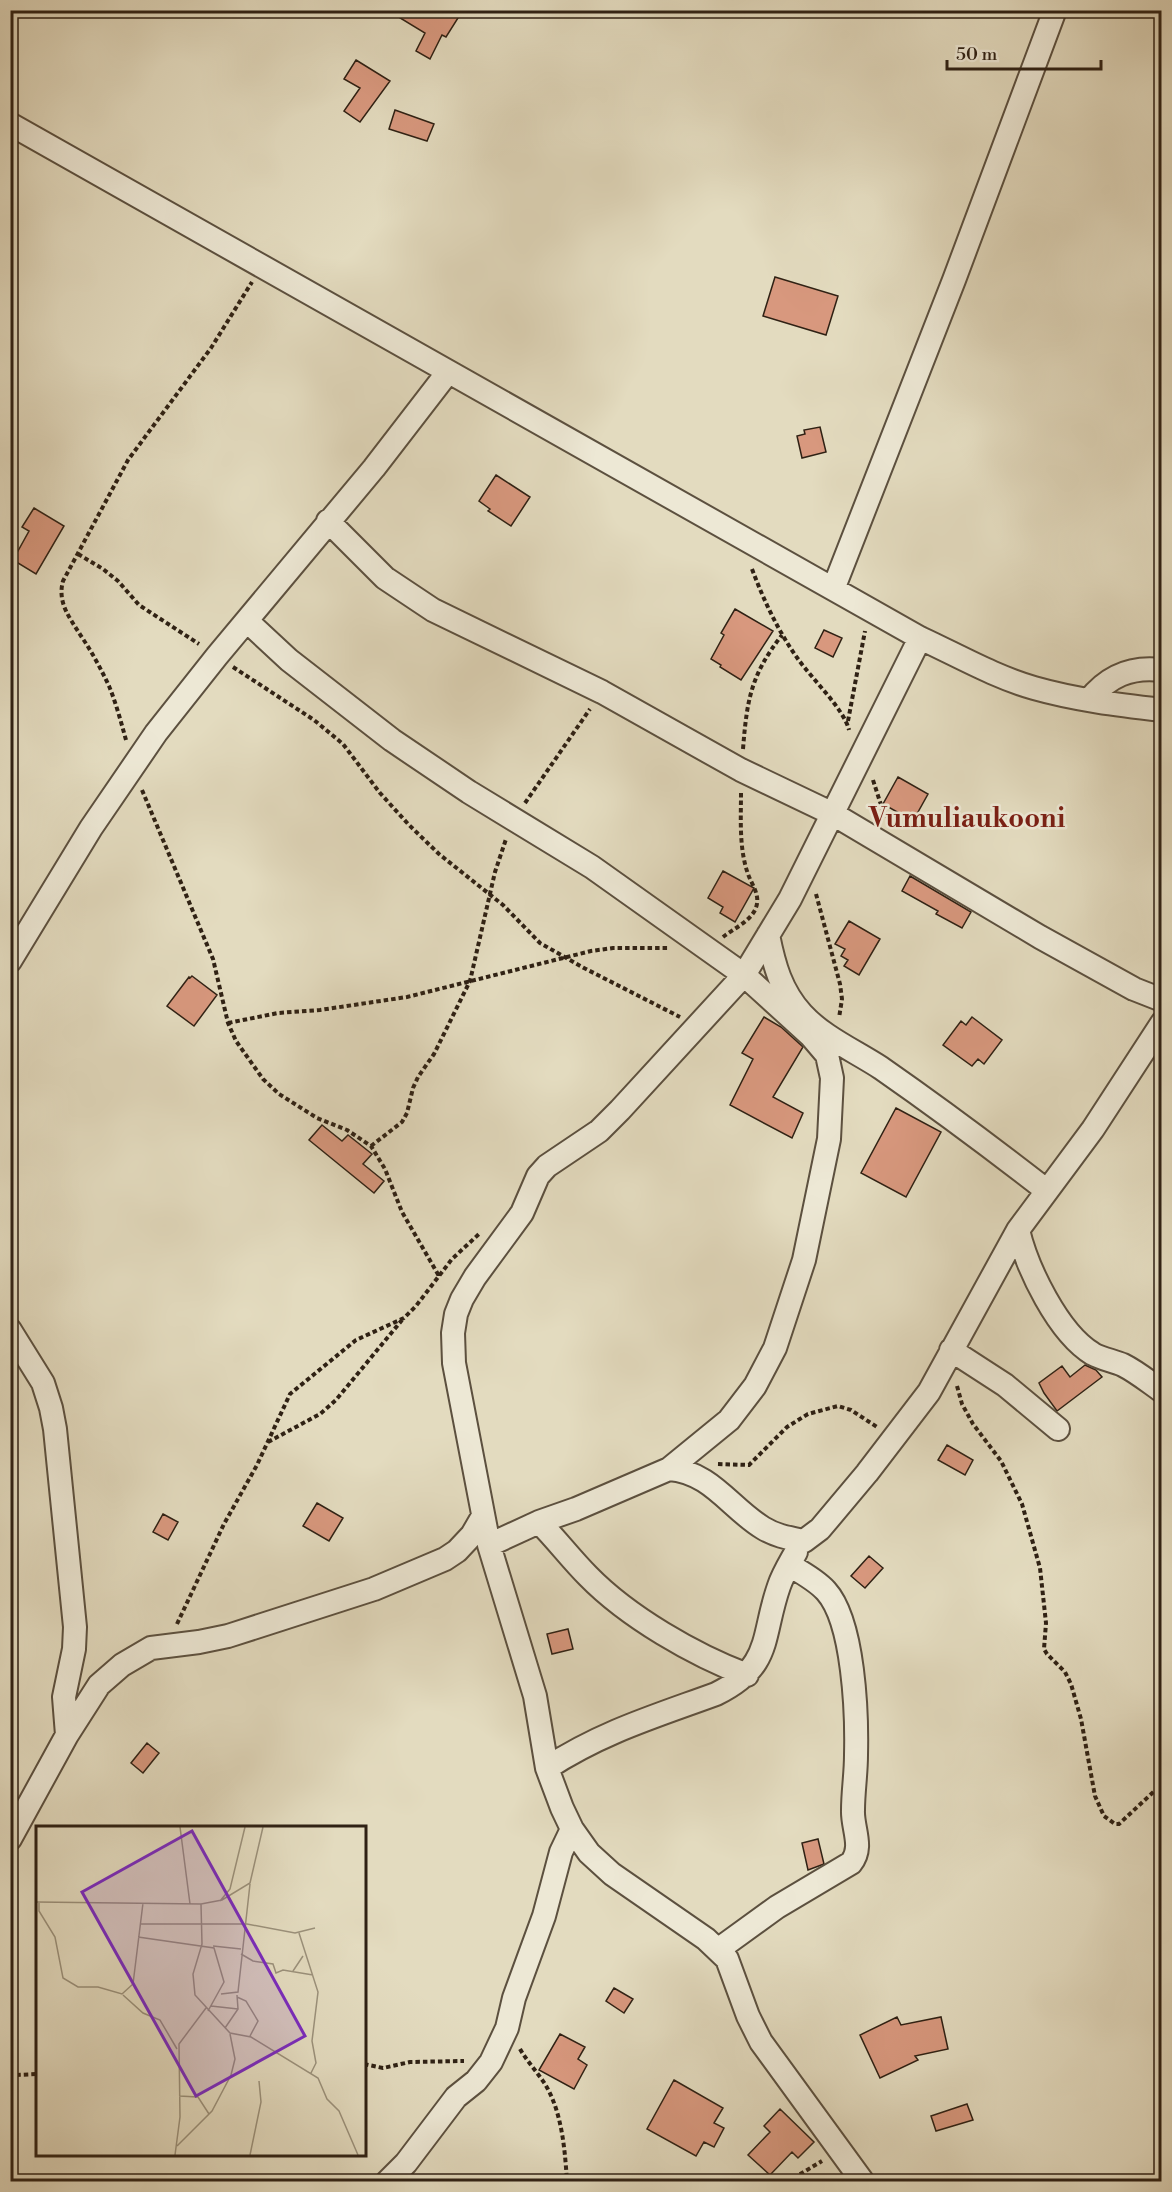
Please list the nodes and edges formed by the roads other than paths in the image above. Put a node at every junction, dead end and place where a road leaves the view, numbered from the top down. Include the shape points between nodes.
1 (1055, 10) edge
2 (10, 124) edge
3 (448, 372) junction
4 (328, 521) junction
5 (834, 588) junction
6 (247, 621) junction
7 (920, 638) junction
8 (1161, 669) edge
9 (1089, 700) junction
10 (1161, 710) edge
11 (833, 814) junction
12 (768, 935) junction
13 (10, 961) edge
14 (744, 975) junction
15 (1161, 1000) edge
16 (1161, 1023) edge
17 (1046, 1190) junction
18 (1018, 1230) junction
19 (10, 1330) edge
20 (954, 1352) junction
21 (1161, 1391) edge
22 (1058, 1429) dead end
23 (678, 1470) junction
24 (483, 1516) junction
25 (539, 1522) junction
26 (804, 1541) junction
27 (489, 1545) junction
28 (789, 1564) junction
29 (747, 1675) junction
30 (67, 1735) junction
31 (547, 1768) junction
32 (572, 1829) junction
33 (10, 1839) edge
34 (719, 1949) junction
35 (387, 2181) edge
36 (863, 2181) edge

1 - 5 street
2 - 3 street
3 - 4 street
3 - 5 street
4 - 6 street
4 - 11 street via 385,578 425,605 602,692 741,770
5 - 7 street
6 - 13 street via 132,766
6 - 14 street via 315,681 392,740 592,867
7 - 9 street via 1033,688
7 - 11 street
8 - 9 street via 1122,673 1099,687
9 - 10 street
11 - 12 street
11 - 15 street via 1040,937
12 - 14 street
12 - 17 street via 779,981 803,1015 936,1107
14 - 23 street via 827,1055 832,1077 829,1139 804,1260 775,1348 755,1386 729,1420
14 - 24 street via 599,1131 542,1171 522,1213 462,1299 453,1334 454,1363
16 - 17 street via 1093,1129
17 - 18 street
18 - 20 street
18 - 21 street via 1035,1280 1069,1330 1092,1353 1126,1367
19 - 30 street via 43,1383 55,1429 75,1627 64,1697
20 - 22 street via 1005,1385
20 - 26 street via 893,1441 820,1529
23 - 25 street
23 - 26 street via 713,1487 764,1528
24 - 27 street
24 - 30 street via 472,1535 445,1559 374,1588 228,1636 151,1648 99,1685
25 - 27 street
25 - 29 street via 587,1575 619,1603 700,1655
26 - 28 street
27 - 31 street via 535,1695
28 - 29 street via 779,1585 765,1644
28 - 34 street via 826,1591 848,1646 856,1735 852,1809 856,1857
29 - 31 street via 716,1694 605,1734
30 - 33 street
31 - 32 street
32 - 34 street via 589,1853 612,1874
32 - 35 street via 561,1852 507,2028 492,2062 456,2097 406,2163
34 - 36 street via 730,1965 761,2042

